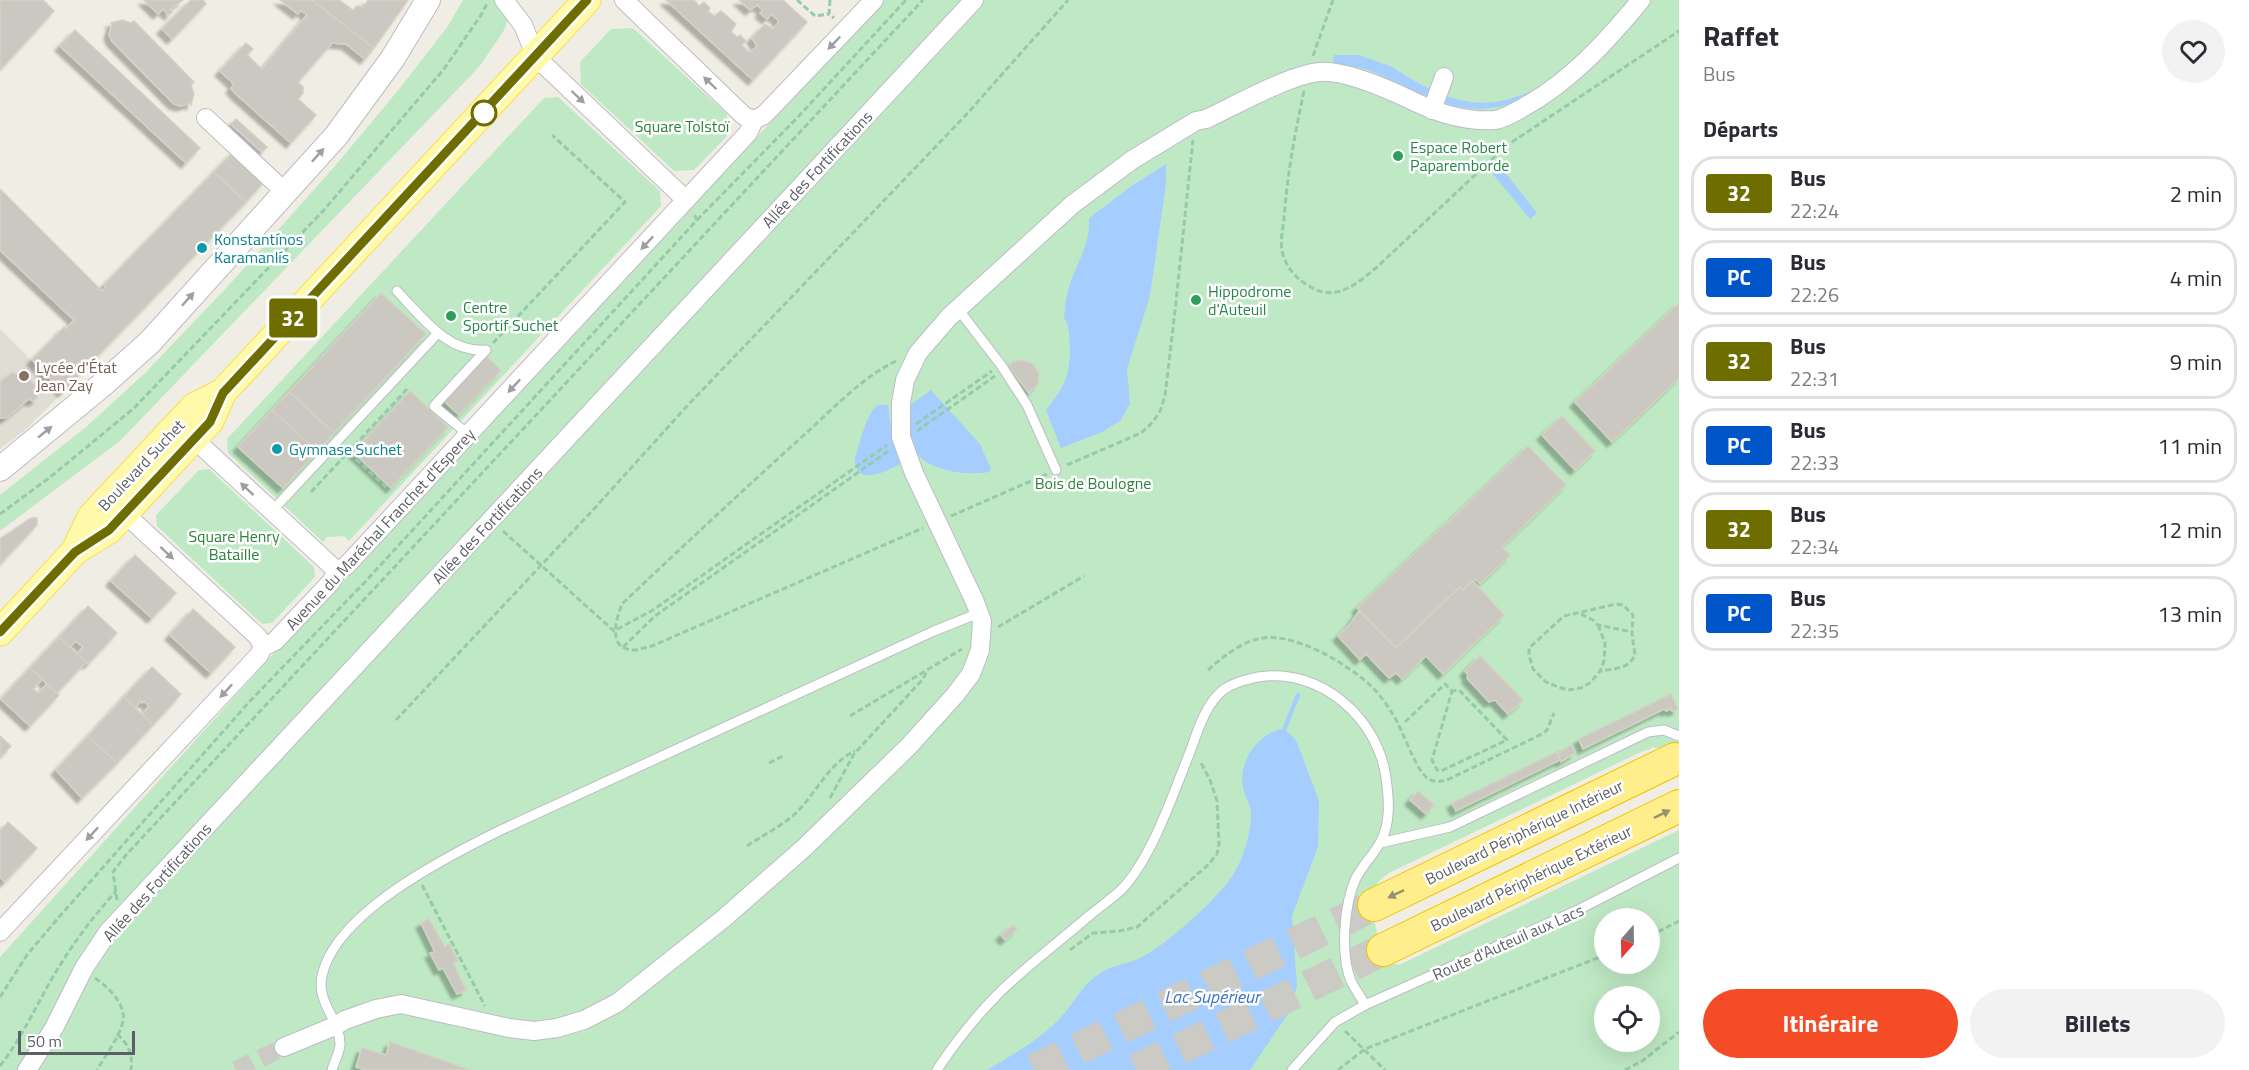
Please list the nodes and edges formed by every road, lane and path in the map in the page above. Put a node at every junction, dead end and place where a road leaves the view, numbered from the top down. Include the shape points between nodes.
1 (428, 0) edge
2 (488, 0) edge
3 (504, 0) edge
4 (587, 0) edge
5 (624, 0) edge
6 (797, 0) edge
7 (874, 0) edge
8 (906, 0) edge
9 (923, 0) edge
10 (974, 0) edge
11 (1068, 0) edge
12 (1333, 0) edge
13 (1641, 0) edge
14 (829, 14) dead end
15 (1679, 31) edge
16 (536, 57) junction
17 (1308, 75) junction
18 (1444, 78) dead end
19 (1432, 110) junction
20 (206, 118) dead end
21 (754, 120) junction
22 (1196, 121) junction
23 (552, 135) dead end
24 (285, 192) junction
25 (686, 200) junction
26 (697, 220) junction
27 (397, 291) dead end
28 (958, 309) junction
29 (438, 333) junction
30 (486, 350) junction
31 (918, 353) junction
32 (1002, 367) junction
33 (407, 389) dead end
34 (223, 393) junction
35 (910, 429) dead end
36 (469, 435) junction
37 (911, 435) dead end
38 (194, 439) junction
39 (894, 440) dead end
40 (896, 446) dead end
41 (349, 452) junction
42 (0, 469) edge
43 (1056, 470) junction
44 (387, 488) dead end
45 (311, 492) dead end
46 (272, 511) junction
47 (124, 513) junction
48 (0, 514) edge
49 (491, 520) junction
50 (936, 522) junction
51 (75, 552) junction
52 (541, 564) junction
53 (337, 571) junction
54 (979, 613) junction
55 (1579, 614) junction
56 (1598, 625) junction
57 (614, 631) junction
58 (0, 632) edge
59 (1632, 632) junction
60 (263, 647) junction
61 (623, 647) junction
62 (273, 668) dead end
63 (928, 669) dead end
64 (1208, 670) dead end
65 (1600, 671) junction
66 (277, 673) junction
67 (1452, 691) junction
68 (1554, 713) dead end
69 (396, 720) dead end
70 (1405, 722) dead end
71 (1192, 747) junction
72 (1677, 747) edge
73 (856, 750) junction
74 (785, 755) dead end
75 (770, 763) dead end
76 (826, 805) dead end
77 (1679, 806) edge
78 (1380, 843) junction
79 (747, 846) dead end
80 (1679, 858) edge
81 (417, 875) junction
82 (116, 891) junction
83 (117, 901) dead end
84 (1374, 905) tunnel mouth
85 (1679, 921) edge
86 (1660, 931) edge
87 (0, 932) edge
88 (1383, 950) tunnel mouth
89 (1066, 953) dead end
90 (1594, 959) edge
91 (94, 977) dead end
92 (0, 997) edge
93 (1365, 1005) junction
94 (1335, 1022) junction
95 (495, 1024) junction
96 (335, 1026) junction
97 (1679, 1032) edge
98 (117, 1034) junction
99 (284, 1047) tunnel mouth
100 (1365, 1049) junction
101 (0, 1066) edge
102 (27, 1070) edge
103 (97, 1070) edge
104 (130, 1070) edge
105 (332, 1070) edge
106 (937, 1070) edge
107 (1292, 1070) edge
108 (1338, 1070) edge
109 (1385, 1070) edge
110 (1626, 1070) edge

24 -> 1 street via 336,136 393,58
2 - 48 path via 444,69 324,210 133,409
3 - 16 street via 523,25
4 - 16 main road, Boulevard Suchet
21 -> 5 street via 744,116
6 - 14 path via 815,16
7 -> 21 street, Avenue du Maréchal Franchet d'Esperey via 764,116
8 - 26 path
9 - 82 path, Allée des Fortifications via 126,855 113,872
10 - 49 street, Allée des Fortifications
11 - 52 path via 949,134 772,315
12 - 17 path
13 - 19 street via 1576,72 1516,111 1497,120 1466,120
15 - 17 path via 1506,146 1377,267 1356,285 1335,294 1315,290 1297,279 1281,248 1286,192
16 -> 25 street
16 - 34 main road, Boulevard Suchet
17 - 19 street via 1321,71 1352,77
17 - 22 street
18 - 19 street
20 - 24 street
21 - 25 street, Avenue du Maréchal Franchet d'Esperey via 748,133
22 - 28 street via 1132,160 1073,204
22 - 43 path via 1161,411 1141,433
23 - 30 path via 625,202
42 -> 24 street via 150,342
25 - 26 path
25 -> 36 street, Avenue du Maréchal Franchet d'Esperey
26 - 66 path
27 - 29 lane
28 - 31 street
28 - 32 lane
29 - 30 lane via 469,350
29 - 46 lane
30 - 36 lane via 434,406
31 - 50 street via 905,380 900,435
31 - 57 path via 882,368 752,482 622,604
32 - 35 path
32 - 37 path
32 - 43 lane via 1027,405
33 - 41 path
34 - 38 main road, Boulevard Suchet via 210,422
34 - 51 main road, Boulevard Suchet via 194,408 91,518
36 - 53 street, Avenue du Maréchal Franchet d'Esperey
46 -> 38 street
38 - 47 main road, Boulevard Suchet
39 - 57 path via 653,610
40 - 61 path via 655,616
41 - 44 path
41 - 45 path
43 - 50 path
46 - 53 street
47 - 51 main road, Boulevard Suchet via 109,530
47 -> 60 street via 258,637
49 - 52 path
49 - 102 street, Allée des Fortifications via 108,932
50 - 54 street
50 - 61 path via 652,646 634,650
51 - 58 main road, Boulevard Suchet
52 - 57 path
52 - 69 path
53 - 60 street, Avenue du Maréchal Franchet d'Esperey via 275,641
54 - 81 lane via 501,830
54 - 95 street via 980,650 971,674 955,695 851,804 723,919 617,1003 584,1020 534,1031
55 - 56 path
55 - 59 path via 1623,605 1633,615
55 - 65 path via 1564,616 1532,644 1528,655 1533,669 1546,682 1568,690 1590,683
56 - 59 path
56 - 65 path via 1605,649
57 - 61 path
59 - 65 path via 1633,660 1620,669
60 -> 87 street, Avenue du Maréchal Franchet d'Esperey via 260,655
62 - 66 path
63 - 73 path
64 - 68 path via 1242,645 1264,638 1290,640 1341,663 1374,689 1394,715 1422,772 1436,782 1542,734
66 - 92 path via 60,917
67 - 67 path via 1459,690 1507,740 1441,771 1432,760
67 - 70 path via 1445,684
71 - 78 lane via 1211,702 1235,683 1287,675 1320,686 1353,710 1375,741 1388,795 1387,823
71 - 89 path via 1217,801 1217,854 1137,927 1094,933
71 - 106 lane via 1140,865 1122,888 1000,992 964,1030
72 - 78 lane via 1664,730 1648,732 1450,827
72 -> 84 highway, Boulevard Périphérique Intérieur
73 - 76 path
73 - 79 path via 826,775 796,813
74 - 75 path
88 -> 77 highway, Boulevard Périphérique Extérieur
78 - 93 lane via 1355,881 1346,917 1350,979
80 - 93 lane, Route d'Auteuil aux Lacs via 1580,909
81 - 95 path
81 - 96 lane via 367,912 340,940 324,967 324,1002
82 - 83 path, Allée des Fortifications
82 - 101 path via 66,954 16,1045
85 - 86 path
90 - 100 path
91 - 98 path via 113,994 122,1009 124,1019
93 - 94 lane, Route d'Auteuil aux Lacs
94 - 100 path
94 - 107 lane, Route d'Auteuil aux Lacs
95 - 96 street via 401,1004 376,1009
96 - 99 street
96 - 105 lane via 340,1044
97 - 110 path
98 - 103 path
98 - 104 path via 127,1042 132,1058
100 - 108 path
100 - 109 path

